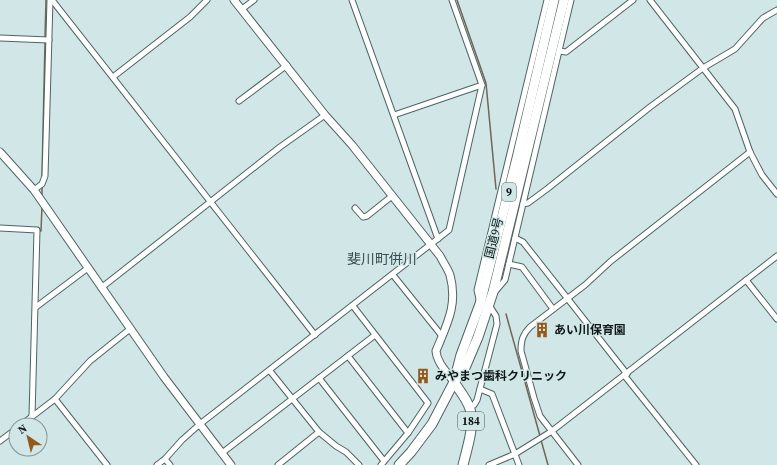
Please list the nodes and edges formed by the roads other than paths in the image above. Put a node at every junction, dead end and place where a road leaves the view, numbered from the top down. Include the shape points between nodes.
1 (51, 0) edge
2 (207, 0) edge
3 (234, 0) edge
4 (254, 0) edge
5 (352, 0) edge
6 (452, 0) edge
7 (547, 0) edge
8 (554, 0) edge
9 (564, 0) edge
10 (571, 0) edge
11 (633, 0) edge
12 (650, 0) edge
13 (242, 9) junction
14 (777, 10) edge
15 (0, 38) edge
16 (49, 40) junction
17 (559, 51) junction
18 (533, 60) junction
19 (549, 62) junction
20 (287, 65) junction
21 (703, 68) junction
22 (537, 76) junction
23 (113, 77) junction
24 (552, 79) junction
25 (482, 85) junction
26 (239, 101) dead end
27 (325, 115) junction
28 (394, 115) junction
29 (531, 136) junction
30 (513, 142) junction
31 (536, 149) junction
32 (0, 152) edge
33 (750, 152) junction
34 (517, 158) junction
35 (34, 190) junction
36 (777, 194) edge
37 (392, 196) junction
38 (211, 202) junction
39 (520, 202) junction
40 (355, 208) dead end
41 (495, 218) junction
42 (520, 219) junction
43 (0, 228) edge
44 (498, 234) junction
45 (515, 238) junction
46 (438, 239) junction
47 (431, 245) junction
48 (777, 256) edge
49 (509, 264) junction
50 (88, 268) junction
51 (393, 275) junction
52 (746, 280) junction
53 (101, 288) junction
54 (492, 295) junction
55 (568, 298) junction
56 (485, 304) junction
57 (353, 306) junction
58 (36, 307) junction
59 (553, 309) junction
60 (777, 319) edge
61 (130, 329) junction
62 (315, 335) junction
63 (375, 335) junction
64 (442, 336) junction
65 (348, 356) junction
66 (270, 371) junction
67 (626, 374) junction
68 (319, 378) junction
69 (454, 382) junction
70 (480, 389) junction
71 (55, 399) junction
72 (292, 399) junction
73 (470, 408) junction
74 (32, 416) joint
75 (200, 424) junction
76 (552, 431) junction
77 (319, 432) junction
78 (408, 433) junction
79 (222, 453) junction
80 (515, 454) junction
81 (165, 459) junction
82 (382, 463) edge
83 (107, 465) edge
84 (156, 465) edge
85 (170, 465) edge
86 (231, 465) edge
87 (278, 465) edge
88 (358, 465) edge
89 (399, 465) edge
90 (463, 465) edge
91 (489, 465) edge
92 (519, 465) edge
93 (578, 465) edge
94 (696, 465) edge

1 - 16 street
1 - 23 street
2 - 23 street via 190,17
3 - 13 street
4 - 13 street
5 - 28 street
6 - 25 street
7 - 18 street
8 - 22 highway, 国道9号 / 9
9 - 19 highway, 国道9号 / 9
10 - 17 street
11 - 17 street via 566,52
12 - 21 street
13 - 20 street
14 - 21 street via 763,18 735,49
15 - 16 street
16 - 35 street via 45,176 42,184
17 - 24 street
18 - 22 street
18 - 30 street
19 - 24 street
19 - 29 highway, 国道9号 / 9
20 - 26 street
20 - 27 street
21 - 33 street via 734,109
21 - 39 street via 547,189 528,202
22 - 34 highway, 国道9号 / 9
23 - 38 street
24 - 31 street
25 - 28 street
25 - 46 street via 449,230
27 - 37 street via 352,144
27 - 38 street
28 - 46 street
29 - 31 street
29 - 39 highway, 国道9号 / 9
30 - 34 street
30 - 41 street
31 - 39 street
32 - 35 street
33 - 36 street via 762,175
33 - 55 street
34 - 44 highway, 国道9号 / 9
35 - 50 street
37 - 40 street via 367,216 363,217
37 - 47 street
38 - 53 street
38 - 62 street
39 - 42 street
39 - 42 street
39 - 54 highway, 国道9号 / 9
41 - 44 street
41 - 56 street via 477,290
42 - 45 street
43 - 58 street via 38,230
44 - 56 highway, 国道9号 / 9
45 - 49 street
45 - 55 street via 523,242
46 - 47 street
47 - 51 street
47 - 64 street via 450,274 453,295 451,315
48 - 52 street
49 - 54 street via 505,280
49 - 59 street via 522,268
50 - 53 street
50 - 58 street
51 - 57 street
51 - 64 street
52 - 60 street
52 - 67 street
53 - 61 street
54 - 56 highway, 国道9号 / 9
55 - 59 street
55 - 67 street
56 - 69 highway, 国道9号 / 9 via 478,338 464,370
56 - 70 street via 496,316 497,324
57 - 62 street
57 - 63 street
58 - 74 street
59 - 76 street via 530,327 521,343 521,351 540,416
61 - 71 street via 90,361
61 - 75 street
62 - 66 street
63 - 65 street
63 - 78 street via 428,403
64 - 69 street via 436,351 437,357
65 - 68 street
65 - 78 street
66 - 72 street
66 - 75 street
67 - 76 street
67 - 94 street
68 - 72 street
68 - 82 street
69 - 73 highway, 184
69 - 89 highway, 国道9号 / 9 via 432,424
70 - 73 street via 477,400
70 - 80 street via 492,394
71 - 74 street
71 - 83 street
72 - 77 street
72 - 79 street
73 - 90 highway, 184 via 470,431
75 - 79 street
75 - 81 street
76 - 80 street
76 - 93 street
77 - 87 street
77 - 88 street via 346,452
78 - 82 street
79 - 86 street
80 - 91 street
80 - 92 street
81 - 84 street
81 - 85 street

